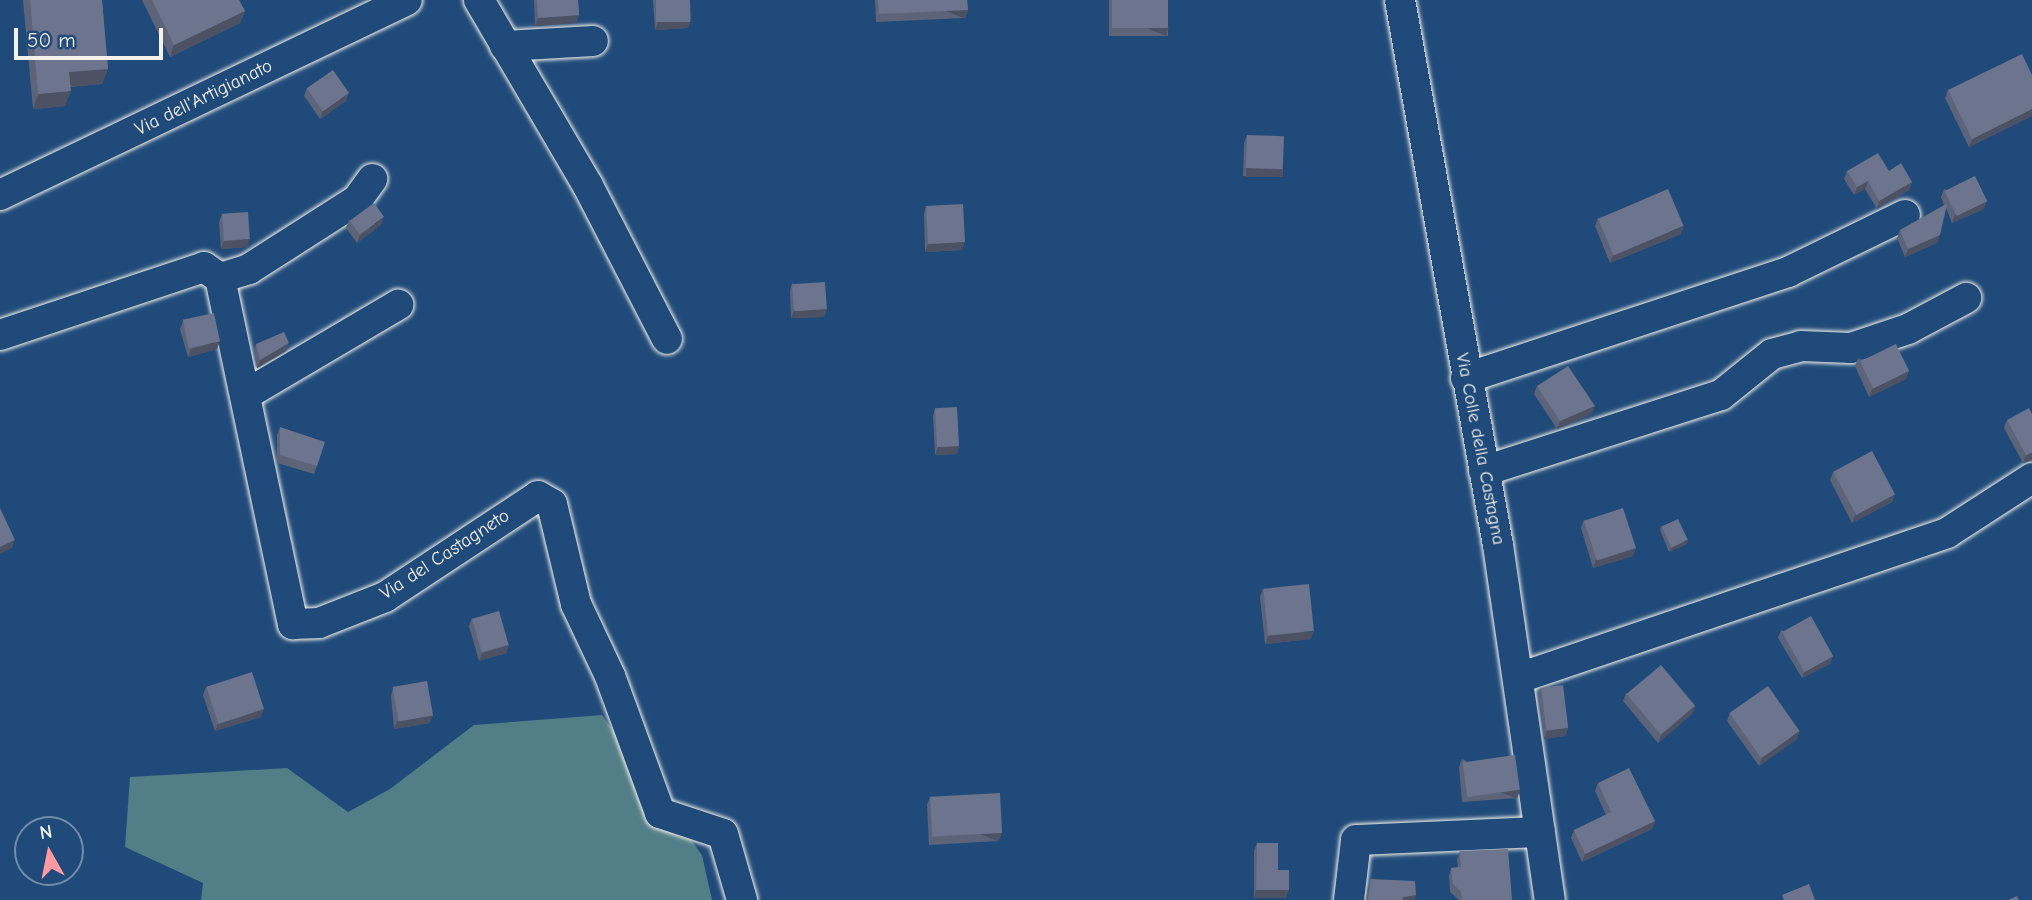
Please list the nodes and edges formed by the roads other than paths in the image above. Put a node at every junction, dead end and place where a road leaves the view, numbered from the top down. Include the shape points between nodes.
1 (407, 0) edge
2 (479, 0) edge
3 (1400, 0) edge
4 (593, 41) dead end
5 (505, 46) junction
6 (372, 179) dead end
7 (0, 195) edge
8 (1905, 215) dead end
9 (220, 278) junction
10 (1966, 298) dead end
11 (398, 306) dead end
12 (0, 335) edge
13 (667, 339) dead end
14 (1466, 378) junction
15 (244, 391) junction
16 (1484, 471) junction
17 (2032, 478) edge
18 (1519, 678) junction
19 (1540, 832) junction
20 (742, 900) edge
21 (1349, 900) edge
22 (1550, 900) edge

1 - 7 street, Via dell'Artigianato
2 - 5 street
3 - 14 street, Via Colle della Castagna
4 - 5 street
5 - 13 street
6 - 9 street via 357,200 249,269
8 - 14 street via 1788,272
9 - 12 street via 204,267
9 - 15 street, Via del Castagneto
10 - 16 street via 1908,329 1851,348 1801,346 1772,354 1708,400
11 - 15 street
14 - 16 street, Via Colle della Castagna
15 - 20 street, Via del Castagneto via 293,624 319,623 385,597 538,496 552,504 576,604 610,676 660,813 723,834
16 - 18 street, Via Colle della Castagna
17 - 18 street via 1947,533
18 - 19 street, Via Colle della Castagna
19 - 21 street via 1356,840
19 - 22 street, Via Colle della Castagna

